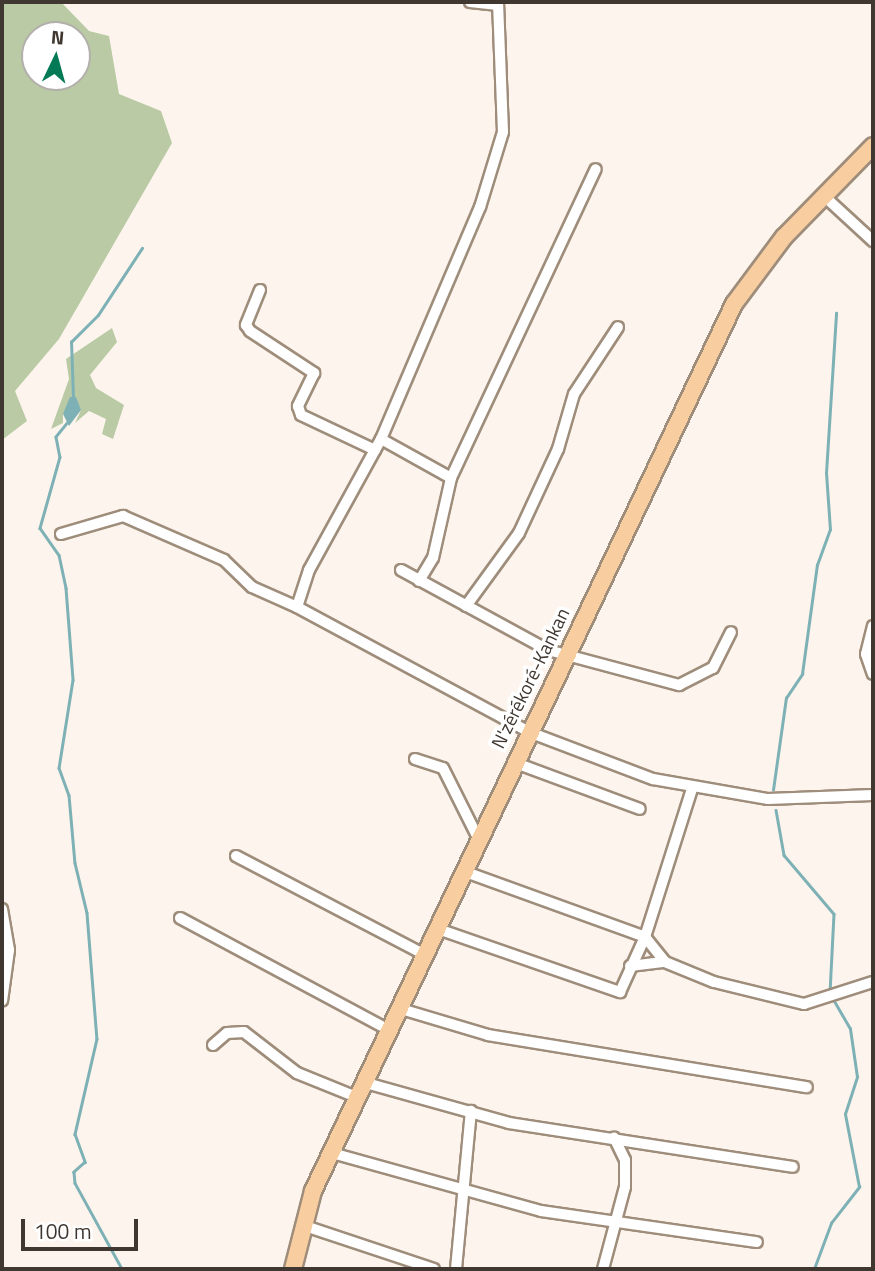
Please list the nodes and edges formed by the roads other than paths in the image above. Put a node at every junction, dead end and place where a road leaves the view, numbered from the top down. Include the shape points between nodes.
1 (470, 2) edge
2 (498, 3) edge
3 (873, 146) edge
4 (596, 169) dead end
5 (824, 196) junction
6 (873, 241) edge
7 (260, 290) dead end
8 (618, 327) dead end
9 (381, 439) junction
10 (375, 450) junction
11 (451, 478) junction
12 (61, 534) dead end
13 (401, 570) dead end
14 (419, 581) junction
15 (466, 606) junction
16 (298, 607) junction
17 (873, 626) edge
18 (731, 632) dead end
19 (564, 656) junction
20 (873, 674) edge
21 (530, 732) junction
22 (415, 759) dead end
23 (513, 762) junction
24 (692, 789) junction
25 (873, 794) edge
26 (640, 809) dead end
27 (478, 838) junction
28 (236, 856) dead end
29 (463, 871) junction
30 (2, 909) edge
31 (180, 918) dead end
32 (438, 929) junction
33 (645, 937) junction
34 (427, 956) junction
35 (665, 962) junction
36 (630, 966) junction
37 (873, 982) edge
38 (2, 1001) edge
39 (401, 1009) junction
40 (391, 1031) junction
41 (213, 1045) dead end
42 (807, 1087) dead end
43 (363, 1090) junction
44 (471, 1111) junction
45 (614, 1138) junction
46 (332, 1153) junction
47 (793, 1167) dead end
48 (465, 1194) junction
49 (615, 1219) junction
50 (302, 1225) junction
51 (757, 1242) dead end
52 (293, 1269) edge
53 (433, 1269) edge
54 (456, 1269) edge
55 (603, 1269) edge

1 - 2 street
2 - 9 street via 503,132 480,207
3 - 5 highway, N'zérékoré-Kankan
4 - 11 street
5 - 6 street
5 - 19 highway, N'zérékoré-Kankan via 761,263 733,304
7 - 10 street via 246,325 314,373 298,407 301,415
8 - 15 street via 574,394 558,449 519,533
9 - 10 street
9 - 11 street
10 - 16 street via 309,570
11 - 14 street via 433,558
12 - 16 street via 123,516 223,560 251,587
13 - 14 street
14 - 15 street
15 - 19 street
16 - 21 street
17 - 20 street via 866,654
18 - 19 street via 713,668 679,685
19 - 21 highway, N'zérékoré-Kankan
21 - 23 highway, N'zérékoré-Kankan
21 - 24 street
22 - 27 street via 443,768
23 - 26 street
23 - 27 highway, N'zérékoré-Kankan
24 - 25 street via 781,800
24 - 33 street
27 - 29 highway, N'zérékoré-Kankan
28 - 34 street
29 - 32 highway, N'zérékoré-Kankan
29 - 33 street
30 - 38 street via 9,950
31 - 40 street
32 - 34 highway, N'zérékoré-Kankan
32 - 36 street via 620,992
33 - 35 street
33 - 36 street
34 - 39 highway, N'zérékoré-Kankan
35 - 36 street
35 - 37 street via 804,1004
39 - 40 highway, N'zérékoré-Kankan
39 - 42 street via 488,1035
40 - 43 highway, N'zérékoré-Kankan
41 - 43 street via 228,1032 244,1032 297,1073
43 - 44 street
43 - 46 highway, N'zérékoré-Kankan
44 - 45 street
44 - 48 street
45 - 47 street
45 - 49 street via 625,1160
46 - 48 street
46 - 50 highway, N'zérékoré-Kankan
48 - 49 street
48 - 54 street
49 - 51 street
49 - 55 street
50 - 52 highway, N'zérékoré-Kankan
50 - 53 street

